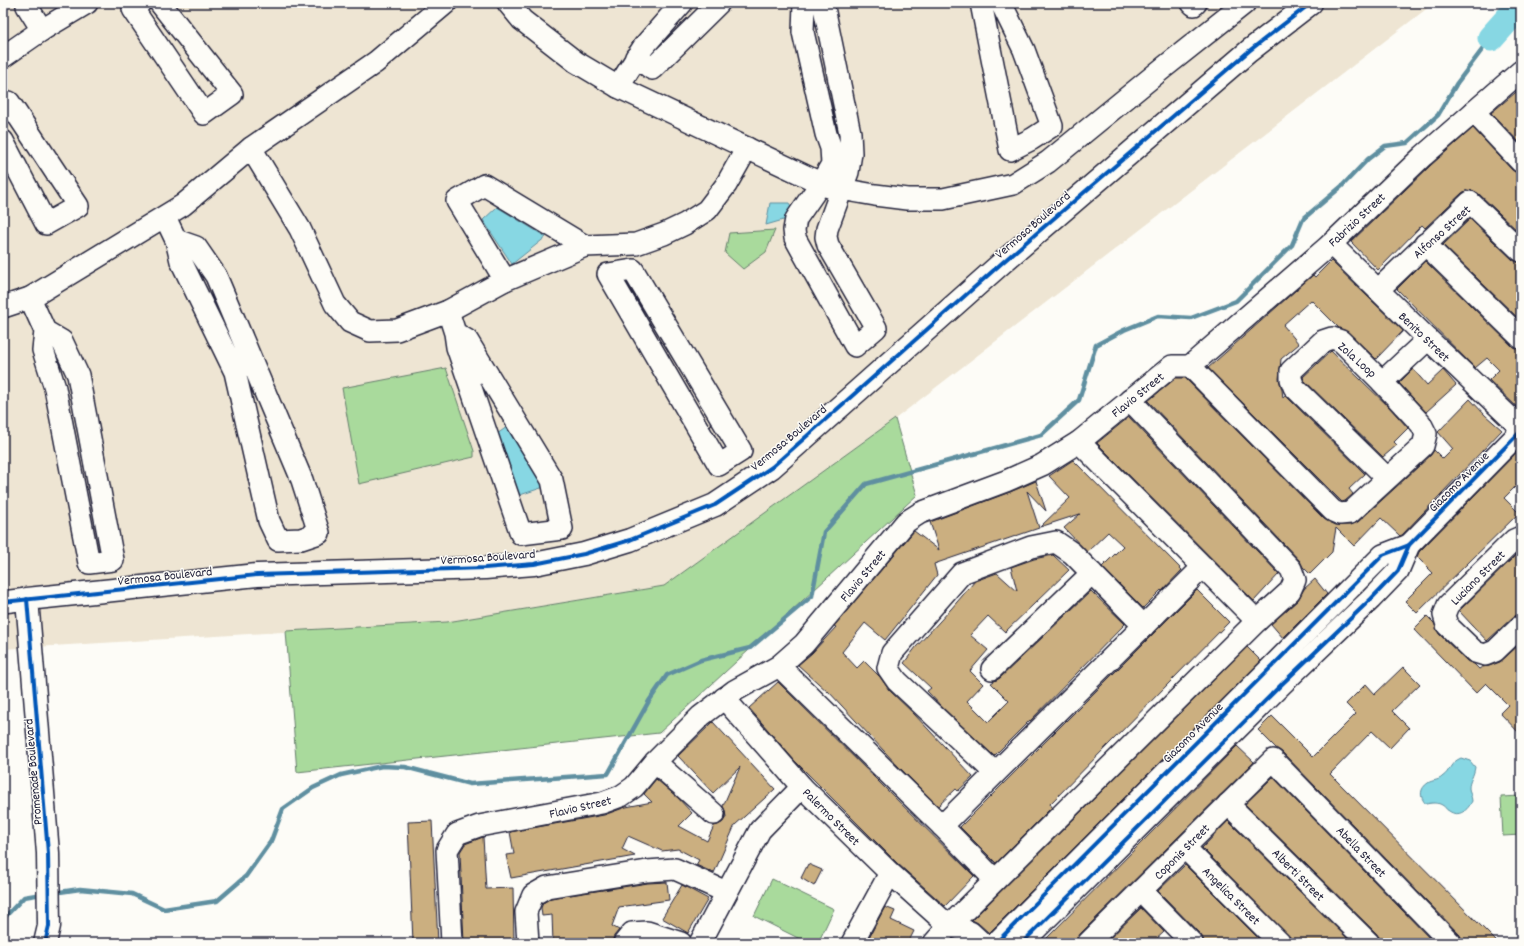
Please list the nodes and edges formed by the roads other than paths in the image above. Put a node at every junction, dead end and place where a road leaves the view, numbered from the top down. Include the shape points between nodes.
1 (87, 3) edge
2 (140, 3) edge
3 (160, 3) edge
4 (446, 3) edge
5 (508, 3) edge
6 (682, 3) edge
7 (719, 3) edge
8 (804, 3) edge
9 (823, 3) edge
10 (981, 3) edge
11 (1001, 3) edge
12 (1192, 3) edge
13 (1196, 3) edge
14 (1245, 3) edge
15 (1311, 3) edge
16 (25, 4) edge
17 (1222, 10) edge
18 (42, 30) junction
19 (3, 57) edge
20 (636, 57) junction
21 (1521, 72) edge
22 (618, 86) junction
23 (3, 104) edge
24 (1474, 112) junction
25 (1032, 139) junction
26 (3, 141) edge
27 (251, 148) junction
28 (747, 148) junction
29 (1048, 162) junction
30 (1521, 162) edge
31 (841, 175) junction
32 (821, 183) junction
33 (165, 217) junction
34 (176, 240) junction
35 (1331, 244) junction
36 (1425, 244) junction
37 (615, 245) junction
38 (585, 246) junction
39 (1521, 251) edge
40 (621, 271) junction
41 (506, 280) junction
42 (1378, 290) junction
43 (30, 298) junction
44 (3, 307) edge
45 (448, 311) junction
46 (45, 331) junction
47 (455, 333) junction
48 (1521, 338) edge
49 (1428, 339) junction
50 (1190, 366) junction
51 (1382, 382) junction
52 (1130, 400) junction
53 (1521, 428) edge
54 (1521, 431) edge
55 (1079, 442) junction
56 (1387, 478) junction
57 (1521, 537) edge
58 (1409, 545) junction
59 (1203, 567) junction
60 (1092, 573) junction
61 (1356, 583) junction
62 (27, 599) junction
63 (1371, 599) junction
64 (3, 602) edge
65 (1257, 621) junction
66 (1144, 626) junction
67 (1521, 626) edge
68 (778, 666) junction
69 (992, 669) dead end
70 (724, 698) junction
71 (1273, 760) joint
72 (655, 762) junction
73 (995, 773) junction
74 (802, 787) junction
75 (1228, 804) junction
76 (714, 814) dead end
77 (942, 826) junction
78 (1185, 848) junction
79 (890, 873) junction
80 (995, 880) junction
81 (1141, 891) junction
82 (726, 892) junction
83 (953, 934) edge
84 (47, 935) edge
85 (1183, 940) edge
86 (452, 943) edge
87 (528, 943) edge
88 (624, 943) edge
89 (681, 943) edge
90 (700, 943) edge
91 (852, 943) edge
92 (934, 943) edge
93 (982, 943) edge
94 (996, 943) edge
95 (1022, 943) edge
96 (1088, 943) edge
97 (1280, 943) edge
98 (1369, 943) edge
99 (1451, 943) edge

1 - 18 street
2 - 3 street via 134,9 204,114 232,94
4 - 27 street via 376,62
5 - 22 street via 522,20 576,62
6 - 20 street
7 - 20 street via 652,69
8 - 31 street via 803,32 826,134
9 - 31 street via 850,133 851,153
10 - 25 street via 1010,150
11 - 25 street via 1024,50 1052,126
12 - 13 street
14 - 17 street
15 - 62 main road, Vermosa Boulevard via 1249,51 997,267 772,466 715,505 630,540 584,554 534,564 485,568 257,575
16 - 18 street
17 - 29 street via 1162,69
18 - 19 street
20 - 22 street
21 - 24 street, Fabrizio Street
22 - 28 street
23 - 26 street via 9,102 78,206 46,224
24 - 30 street
24 - 35 street, Fabrizio Street
25 - 29 street
27 - 33 street
27 - 45 street via 300,229 335,304 350,322 370,331 396,330
28 - 32 street
28 - 37 street via 726,186 706,210 664,234 636,244
29 - 31 street via 1013,184 943,199 907,199
31 - 32 street
31 - 32 street via 826,238 876,328 855,346 795,238 796,219
33 - 34 street
33 - 43 street
34 - 34 street via 181,261 235,372 269,521 278,540 301,539 319,533 302,480 216,276 196,247
35 - 42 street, Benito Street
35 - 50 street, Fabrizio Street
36 - 39 street, Alfonso Street via 1470,202
36 - 42 street, Alfonso Street
36 - 48 street
37 - 38 street
37 - 40 street
38 - 41 street
38 - 41 street via 484,185 457,201
40 - 40 street via 608,274 719,465 741,451 633,270
41 - 45 street
42 - 49 street, Benito Street
43 - 44 street
43 - 46 street
45 - 47 street
46 - 46 street via 43,350 55,388 89,563 113,560 78,375 62,341
47 - 47 street via 457,347 522,534 562,529 552,480 467,340
49 - 51 street
49 - 53 street, Benito Street
50 - 52 street, Flavio Street via 1172,366
50 - 56 street, Zola Loop via 1333,511 1340,514 1350,513
51 - 56 street, Zola Loop via 1421,424 1426,434 1423,446
51 - 56 street, Zola Loop via 1341,341 1332,338 1323,341 1291,371 1294,388
52 - 55 street, Flavio Street
52 - 65 street via 1291,569 1295,580 1290,591
54 - 58 street, Giacomo Avenue
55 - 59 street
55 - 68 street, Flavio Street via 1042,465 920,513 906,522 804,644
57 - 67 street, Luciano Street via 1514,540 1448,605 1444,615 1447,625 1475,652 1485,655 1495,651
58 - 61 street, Giacomo Avenue via 1383,555
58 - 63 street, Giacomo Avenue via 1398,571
59 - 65 street
59 - 66 street
60 - 66 street
60 - 69 street
60 - 73 street via 1072,553 1056,542 1031,547 962,573 892,653 888,668 897,681
61 - 63 street
61 - 94 street, Giacomo Avenue
62 - 64 street, Vermosa Boulevard
62 - 84 main road, Promenade Boulevard via 48,852
63 - 95 street, Giacomo Avenue
65 - 80 street
66 - 73 street
68 - 70 street, Flavio Street
68 - 77 street
70 - 72 street, Flavio Street via 701,716
70 - 74 street, Palermo Street
71 - 75 street, Coponis Street
71 - 99 street, Abella Street
72 - 76 street
72 - 86 street, Flavio Street via 634,787 621,796 602,803 479,826 457,834 447,850
73 - 77 street
74 - 79 street, Palermo Street
74 - 82 street via 760,830
75 - 78 street, Coponis Street
75 - 98 street, Alberti Street
77 - 80 street
78 - 81 street, Coponis Street
78 - 97 street, Angelica Street
79 - 83 street, Palermo Street
79 - 91 street
80 - 83 street
81 - 85 street
81 - 96 street, Coponis Street
82 - 87 street via 675,869 547,887 533,895 526,912
82 - 90 street
83 - 92 street
83 - 93 street via 970,932
88 - 89 street via 632,933 647,932

